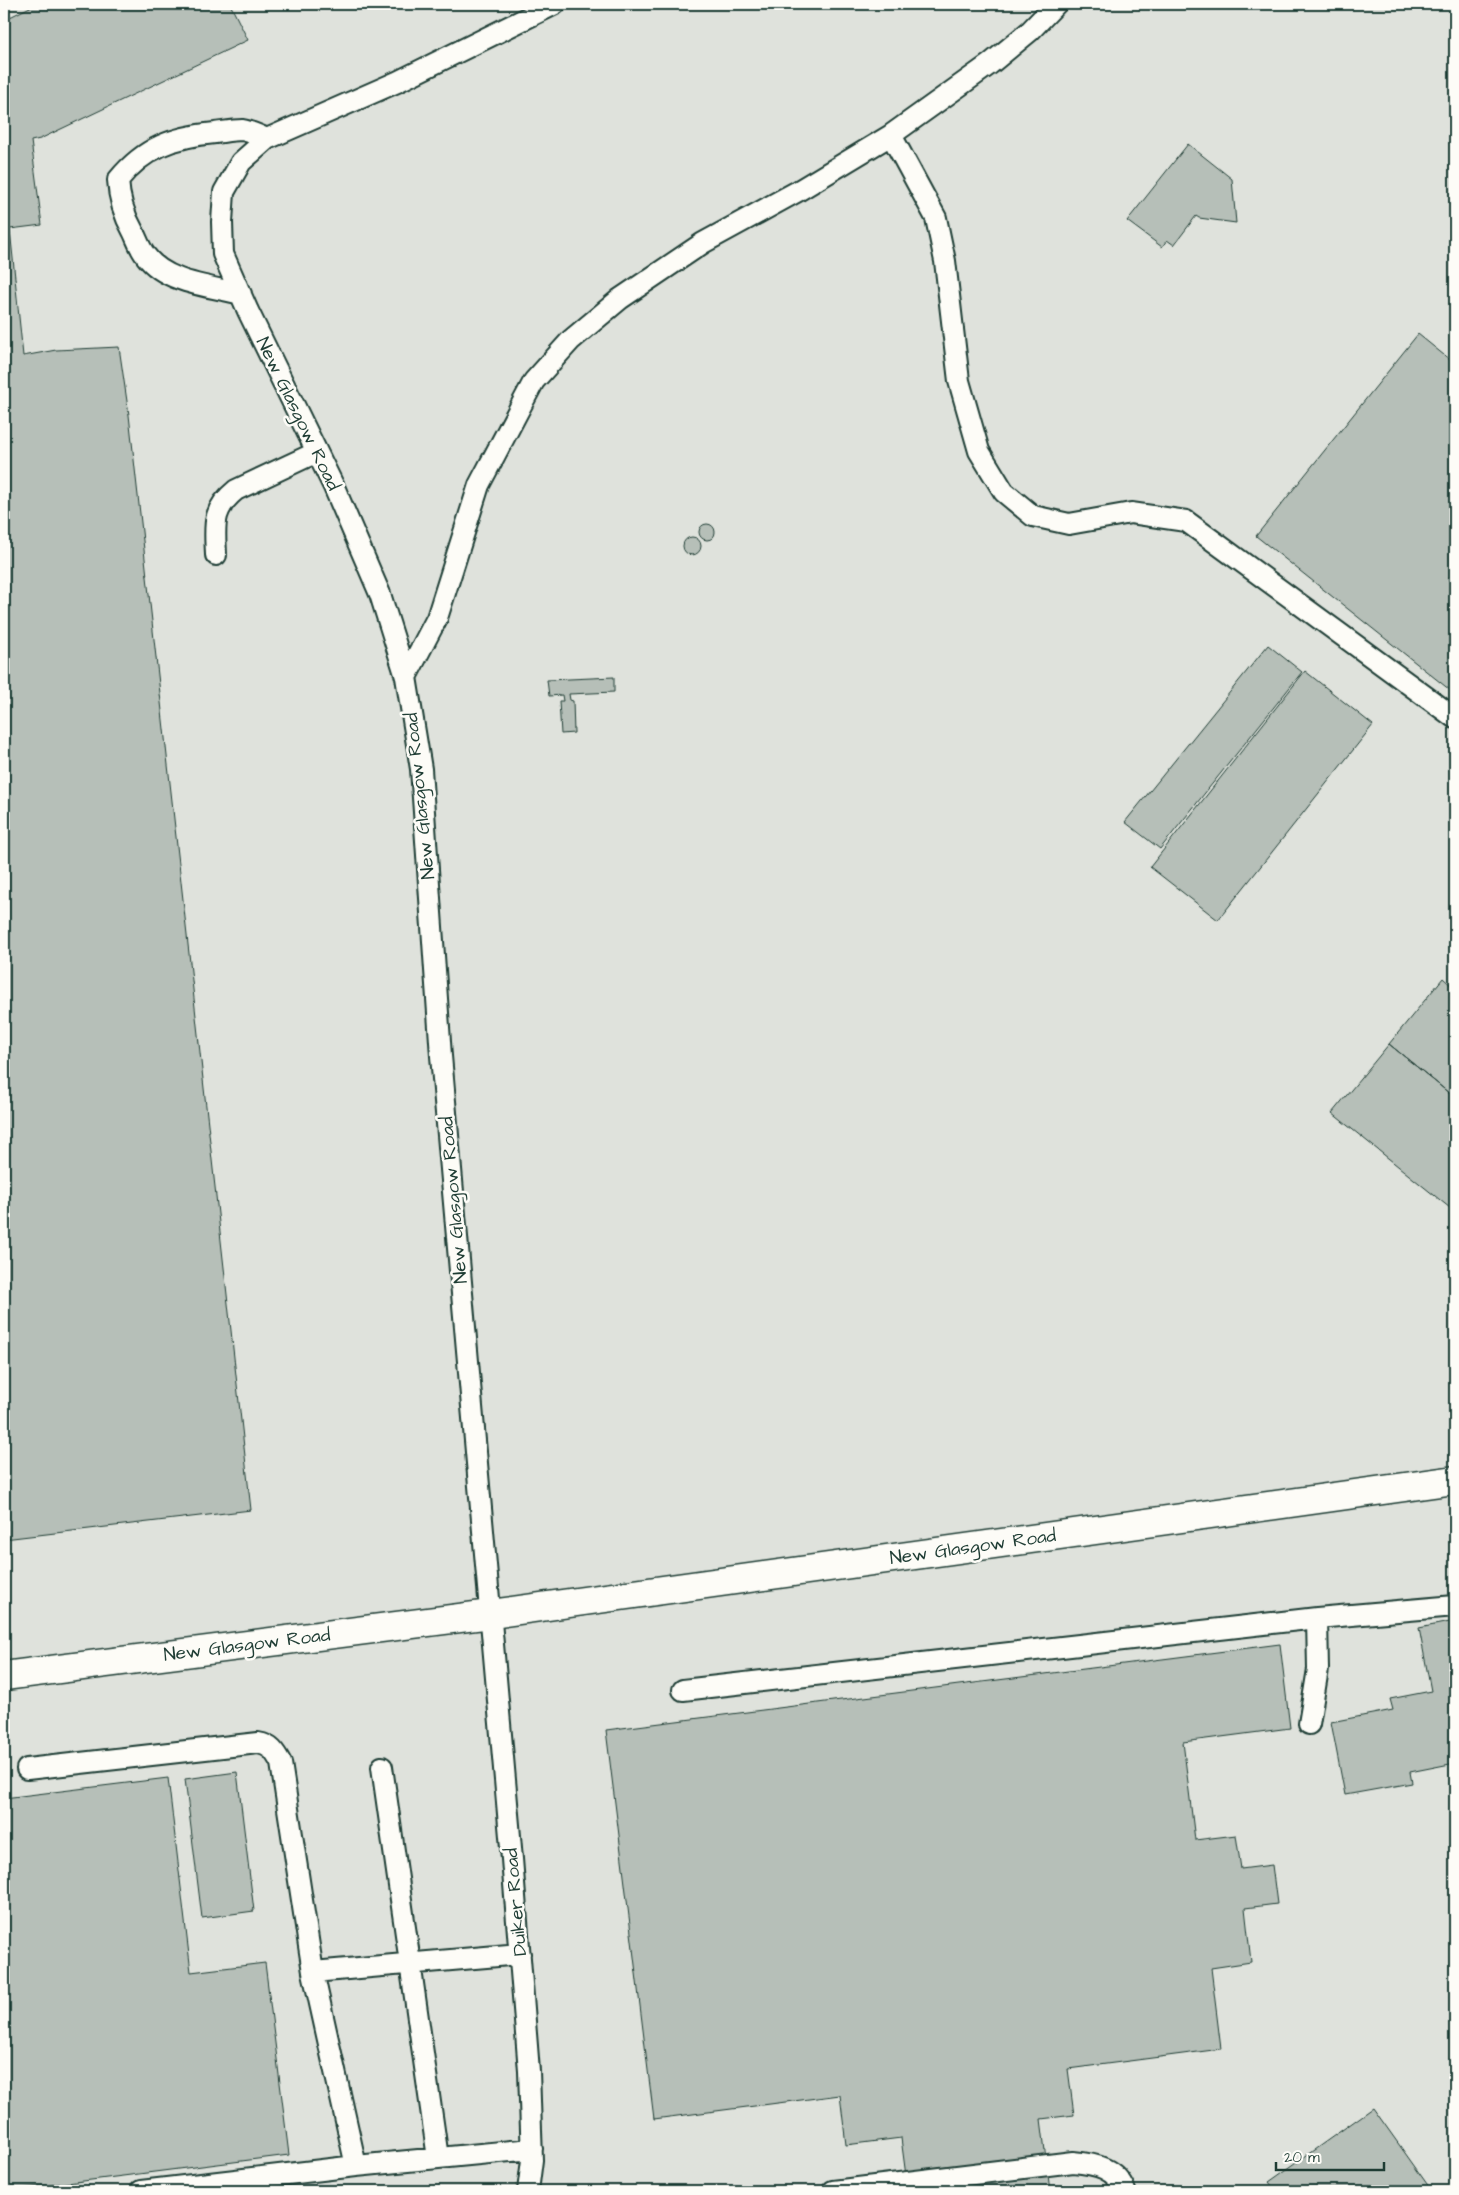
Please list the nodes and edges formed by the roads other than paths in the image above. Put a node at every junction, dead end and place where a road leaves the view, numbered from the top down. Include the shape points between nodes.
1 (555, 4) edge
2 (1056, 4) edge
3 (891, 135) junction
4 (267, 139) junction
5 (240, 294) junction
6 (317, 452) junction
7 (216, 555) dead end
8 (406, 677) junction
9 (1455, 718) edge
10 (1455, 1480) edge
11 (1455, 1606) edge
12 (490, 1614) junction
13 (1317, 1618) junction
14 (4, 1676) edge
15 (683, 1690) dead end
16 (1309, 1724) dead end
17 (382, 1767) dead end
18 (27, 1769) dead end
19 (520, 1954) junction
20 (410, 1964) junction
21 (313, 1972) junction
22 (532, 2149) junction
23 (438, 2158) junction
24 (356, 2166) junction
25 (141, 2191) edge
26 (528, 2191) edge
27 (833, 2191) edge
28 (1125, 2191) edge

1 - 4 lane, New Glasgow Road via 397,82
2 - 3 lane via 990,64
3 - 8 lane via 703,243 620,299 571,340 546,367 534,381 479,485 437,618
3 - 9 lane via 936,218 945,261 959,381 979,451 1004,492 1033,516 1069,524 1131,513 1186,520
4 - 5 lane, New Glasgow Road via 241,162 224,192 223,254
4 - 5 lane via 242,130 169,141 150,149 118,180 119,196 127,219 146,256 161,270 180,279
5 - 6 lane, New Glasgow Road
6 - 7 lane via 225,498 214,520
6 - 8 lane, New Glasgow Road via 380,594
8 - 12 lane, New Glasgow Road via 422,769 441,1056
10 - 12 street, New Glasgow Road
11 - 13 lane
12 - 14 street, New Glasgow Road
12 - 19 lane, Duiker Road
13 - 15 lane
13 - 16 lane via 1318,1670
17 - 20 lane
18 - 21 lane via 267,1745 282,1763
19 - 20 lane
19 - 22 lane, Duiker Road
20 - 21 lane
20 - 23 lane
21 - 24 lane
22 - 23 lane
22 - 26 lane, Duiker Road
23 - 24 lane
24 - 25 lane
27 - 28 lane via 1073,2162 1113,2172

